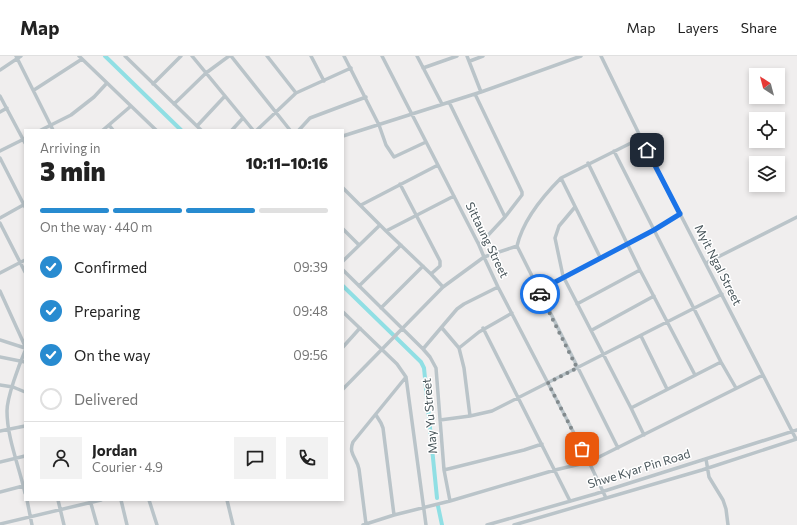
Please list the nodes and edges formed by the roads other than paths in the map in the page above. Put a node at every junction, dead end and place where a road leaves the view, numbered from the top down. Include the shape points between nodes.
1 (181, 56) edge
2 (192, 56) edge
3 (230, 56) edge
4 (267, 56) edge
5 (311, 56) edge
6 (344, 56) edge
7 (382, 56) edge
8 (417, 56) edge
9 (458, 56) edge
10 (467, 56) edge
11 (482, 56) edge
12 (565, 56) edge
13 (581, 56) edge
14 (601, 56) edge
15 (18, 57) edge
16 (80, 57) edge
17 (127, 57) edge
18 (470, 60) junction
19 (567, 61) junction
20 (351, 68) junction
21 (423, 68) junction
22 (0, 70) edge
23 (206, 73) junction
24 (324, 81) junction
25 (107, 83) junction
26 (153, 84) junction
27 (34, 90) junction
28 (481, 92) junction
29 (296, 93) junction
30 (474, 94) junction
31 (0, 96) edge
32 (225, 96) junction
33 (366, 97) junction
34 (449, 102) junction
35 (174, 104) junction
36 (442, 104) junction
37 (131, 106) junction
38 (7, 108) junction
39 (0, 112) edge
40 (276, 112) junction
41 (412, 114) junction
42 (243, 118) junction
43 (50, 125) junction
44 (109, 125) junction
45 (379, 125) junction
46 (197, 126) junction
47 (43, 129) edge
48 (52, 129) edge
49 (104, 129) edge
50 (112, 129) edge
51 (155, 129) edge
52 (200, 129) edge
53 (233, 129) edge
54 (252, 129) edge
55 (258, 129) edge
56 (289, 129) edge
57 (299, 129) edge
58 (344, 136) edge
59 (641, 138) junction
60 (24, 141) edge
61 (426, 142) junction
62 (0, 151) edge
63 (614, 151) junction
64 (0, 158) edge
65 (588, 164) junction
66 (438, 165) junction
67 (561, 178) junction
68 (400, 184) junction
69 (344, 189) edge
70 (454, 196) junction
71 (24, 204) edge
72 (361, 205) junction
73 (24, 206) edge
74 (575, 207) junction
75 (680, 214) junction
76 (416, 215) junction
77 (505, 217) junction
78 (797, 217) edge
79 (0, 218) edge
80 (0, 223) edge
81 (380, 225) junction
82 (344, 230) edge
83 (654, 230) junction
84 (386, 231) junction
85 (627, 243) junction
86 (359, 245) junction
87 (401, 245) junction
88 (479, 245) junction
89 (517, 246) junction
90 (484, 257) junction
91 (600, 257) junction
92 (24, 260) edge
93 (344, 260) edge
94 (20, 262) junction
95 (706, 263) junction
96 (423, 266) junction
97 (24, 270) edge
98 (640, 270) junction
99 (344, 271) edge
100 (0, 273) edge
101 (432, 274) junction
102 (563, 276) junction
103 (359, 286) junction
104 (443, 287) junction
105 (498, 287) junction
106 (0, 291) edge
107 (538, 291) junction
108 (722, 294) junction
109 (654, 296) junction
110 (577, 304) junction
111 (380, 308) junction
112 (694, 309) junction
113 (512, 312) junction
114 (344, 313) edge
115 (668, 323) junction
116 (360, 328) junction
117 (402, 328) junction
118 (442, 328) junction
119 (483, 328) junction
120 (592, 330) junction
121 (641, 336) junction
122 (0, 340) edge
123 (24, 345) edge
124 (344, 346) edge
125 (24, 347) edge
126 (460, 348) junction
127 (381, 349) junction
128 (423, 349) junction
129 (604, 355) junction
130 (0, 356) edge
131 (23, 361) edge
132 (721, 362) junction
133 (577, 368) junction
134 (694, 375) junction
135 (763, 375) junction
136 (406, 377) junction
137 (548, 383) junction
138 (0, 385) edge
139 (13, 387) junction
140 (344, 388) edge
141 (736, 388) junction
142 (667, 389) junction
143 (24, 392) edge
144 (519, 399) junction
145 (631, 408) junction
146 (376, 415) junction
147 (470, 416) junction
148 (440, 420) junction
149 (24, 426) edge
150 (10, 429) junction
151 (0, 431) edge
152 (795, 431) edge
153 (644, 435) junction
154 (797, 439) edge
155 (542, 444) junction
156 (618, 448) junction
157 (24, 456) edge
158 (15, 458) junction
159 (706, 459) junction
160 (0, 462) edge
161 (589, 462) junction
162 (707, 468) junction
163 (444, 470) junction
164 (555, 470) junction
165 (23, 486) junction
166 (24, 490) edge
167 (603, 491) junction
168 (0, 492) edge
169 (606, 498) junction
170 (27, 501) edge
171 (58, 501) edge
172 (90, 501) edge
173 (121, 501) edge
174 (149, 501) edge
175 (227, 501) edge
176 (450, 501) junction
177 (570, 501) junction
178 (423, 508) junction
179 (60, 509) junction
180 (394, 515) junction
181 (31, 516) junction
182 (0, 524) edge
183 (32, 525) edge
184 (64, 525) edge
185 (97, 525) edge
186 (128, 525) edge
187 (157, 525) edge
188 (233, 525) edge
189 (364, 525) edge
190 (426, 525) edge
191 (486, 525) edge
192 (514, 525) edge
193 (728, 525) edge

1 - 26 street
2 - 23 street
3 - 23 street
3 - 40 street
4 - 29 street
5 - 24 street
6 - 20 street
7 - 41 street, Sittaung Street
8 - 21 street
9 - 21 street
10 - 18 street
11 - 18 street
12 - 19 street
13 - 19 street
14 - 59 street, Myit Ngal Street
15 - 22 street
15 - 27 street
16 - 25 street
16 - 27 street
17 - 26 street
18 - 28 street
19 - 28 street
20 - 24 street
20 - 33 street
21 - 36 street
23 - 32 street
23 - 35 street
24 - 29 street
25 - 37 street
25 - 43 street via 71,115
26 - 35 street
27 - 43 street
28 - 30 street
29 - 40 street
30 - 34 street
30 - 77 street via 522,189 522,195
31 - 38 street
32 - 42 street
32 - 46 street
33 - 45 street
33 - 57 street via 310,118
34 - 36 street
34 - 77 street
35 - 46 street
36 - 41 street
37 - 44 street
37 - 51 street
38 - 39 street
38 - 60 street
40 - 55 street
40 - 56 street
41 - 45 street
41 - 61 street, Sittaung Street
42 - 53 street
42 - 54 street
43 - 47 street
43 - 48 street
44 - 49 street
44 - 50 street
45 - 58 street
45 - 61 street via 386,145 394,157
46 - 52 street
59 - 63 street
59 - 75 street, Myit Ngal Street
60 - 62 street
61 - 66 street, Sittaung Street
63 - 65 street
63 - 83 street
64 - 71 street
65 - 67 street
65 - 85 street
66 - 68 street
66 - 70 street, Sittaung Street
67 - 74 street
67 - 89 street via 527,220
68 - 72 street
68 - 76 street
69 - 72 street
70 - 76 street
70 - 88 street, Sittaung Street
72 - 81 street
73 - 79 street
74 - 91 street
74 - 102 street via 560,226 555,238
75 - 83 street
75 - 95 street, Myit Ngal Street
76 - 84 street
76 - 101 street via 440,261 440,266
77 - 88 street
78 - 95 street
80 - 94 street
81 - 84 street
81 - 86 street
82 - 86 street
83 - 85 street
83 - 112 street
84 - 87 street
85 - 91 street
85 - 98 street
86 - 93 street
87 - 96 street
87 - 103 street
88 - 90 street, Sittaung Street
89 - 90 street
89 - 107 street
90 - 104 street
90 - 105 street, Sittaung Street
91 - 102 street
92 - 94 street
94 - 97 street
94 - 100 street
95 - 108 street, Myit Ngal Street
96 - 101 street
96 - 111 street
98 - 109 street
98 - 110 street
99 - 103 street, May Yu Street
101 - 104 street
102 - 107 street
102 - 110 street
103 - 111 street, May Yu Street
104 - 117 street
105 - 113 street, Sittaung Street
105 - 118 street via 457,309
106 - 123 street
107 - 133 street
108 - 112 street
108 - 135 street, Myit Ngal Street
109 - 115 street
109 - 120 street
110 - 120 street
111 - 117 street, May Yu Street
112 - 115 street
112 - 132 street
113 - 119 street
113 - 137 street, Sittaung Street
114 - 116 street
115 - 121 street
115 - 134 street
116 - 124 street
116 - 127 street
117 - 127 street
117 - 128 street, May Yu Street
118 - 126 street
118 - 128 street
119 - 126 street
119 - 144 street
120 - 129 street
121 - 129 street
121 - 142 street
122 - 125 street
126 - 147 street
127 - 136 street
127 - 140 street
128 - 148 street, May Yu Street via 436,368
129 - 133 street
129 - 145 street
130 - 131 street
131 - 139 street
132 - 134 street
132 - 141 street
133 - 137 street
133 - 156 street
134 - 142 street
135 - 141 street
135 - 152 street, Myit Ngal Street
136 - 146 street
136 - 178 street
137 - 144 street
137 - 161 street, Sittaung Street
138 - 139 street
139 - 143 street
139 - 150 street via 7,410
141 - 153 street
142 - 145 street
144 - 147 street via 492,411
144 - 155 street
145 - 153 street
146 - 180 street via 383,428
146 - 189 street via 353,442 351,448 360,469
147 - 148 street
148 - 163 street, May Yu Street
149 - 150 street
150 - 151 street
150 - 158 street
152 - 154 street, Myit Ngal Street
152 - 159 street, Shwe Kyar Pin Road
153 - 156 street
154 - 162 street, Shwe Kyar Pin Road
155 - 163 street
155 - 164 street
156 - 161 street
157 - 158 street
158 - 160 street
158 - 165 street
159 - 162 street
159 - 167 street, Shwe Kyar Pin Road
161 - 164 street
161 - 167 street, Sittaung Street
162 - 169 street, Shwe Kyar Pin Road
162 - 193 street via 709,477 726,508
163 - 176 street, May Yu Street
164 - 176 street
164 - 177 street
165 - 166 street
165 - 168 street
167 - 169 street, Sittaung Street
167 - 177 street, Shwe Kyar Pin Road
169 - 192 street, Shwe Kyar Pin Road
170 - 181 street
171 - 179 street
172 - 179 street
172 - 185 street
173 - 186 street
174 - 187 street
175 - 188 street
176 - 178 street
177 - 191 street, Shwe Kyar Pin Road
178 - 180 street
178 - 190 street
179 - 181 street
179 - 184 street
180 - 189 street
181 - 182 street
181 - 183 street

